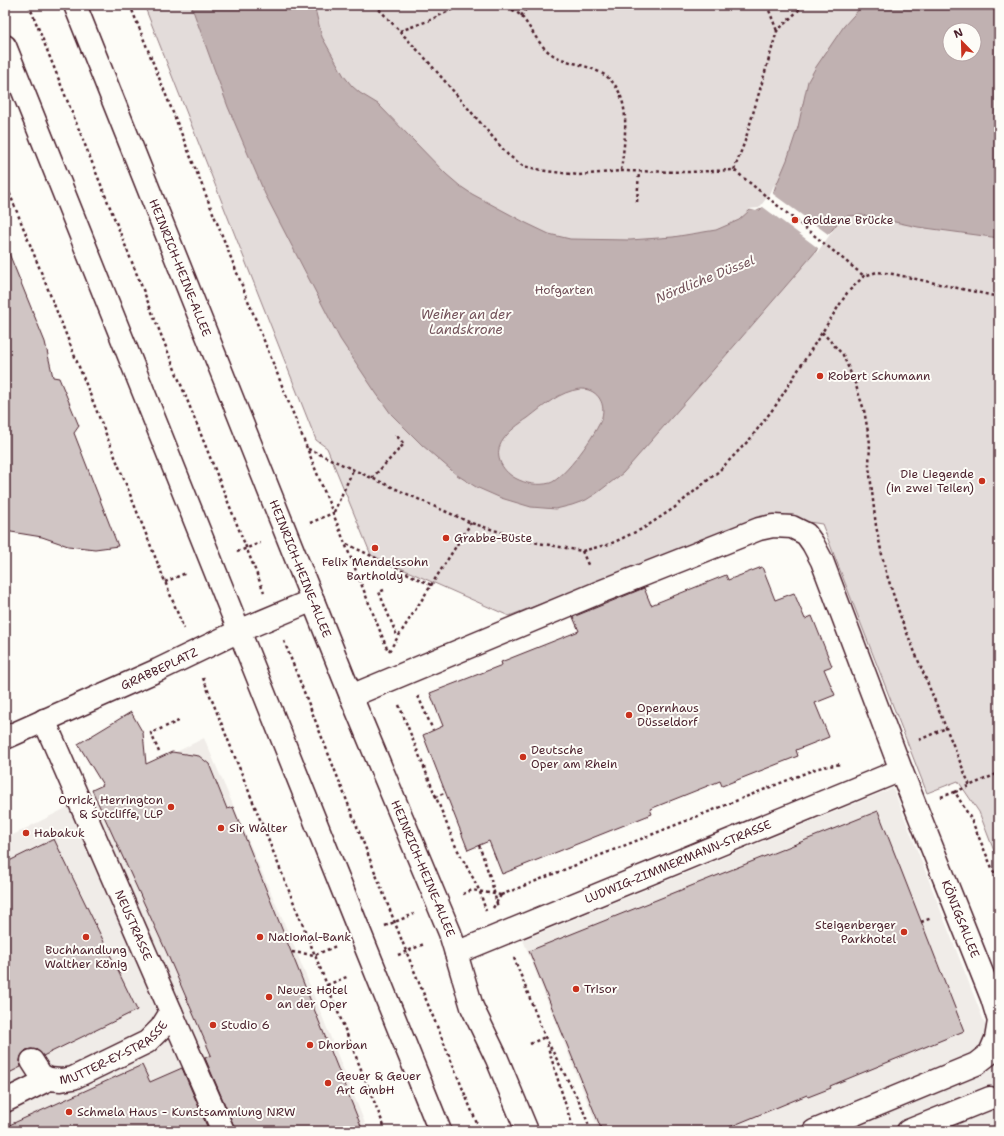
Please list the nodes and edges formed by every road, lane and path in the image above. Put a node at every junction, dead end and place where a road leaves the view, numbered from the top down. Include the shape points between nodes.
1 (29, 5) edge
2 (75, 5) edge
3 (130, 5) edge
4 (375, 5) edge
5 (465, 5) edge
6 (501, 5) edge
7 (530, 5) edge
8 (767, 5) edge
9 (804, 5) edge
10 (521, 16) junction
11 (400, 31) junction
12 (776, 31) junction
13 (5, 46) edge
14 (734, 170) junction
15 (621, 171) junction
16 (639, 172) junction
17 (5, 182) edge
18 (637, 202) dead end
19 (864, 276) junction
20 (999, 297) edge
21 (822, 332) junction
22 (395, 434) dead end
23 (308, 449) junction
24 (353, 470) junction
25 (372, 478) junction
26 (333, 513) junction
27 (471, 523) junction
28 (305, 525) dead end
29 (260, 543) dead end
30 (346, 544) junction
31 (246, 549) junction
32 (232, 555) dead end
33 (192, 571) dead end
34 (165, 582) junction
35 (431, 585) junction
36 (384, 590) dead end
37 (266, 596) dead end
38 (313, 600) junction
39 (183, 629) dead end
40 (239, 631) junction
41 (398, 637) junction
42 (284, 641) dead end
43 (204, 678) dead end
44 (351, 696) junction
45 (402, 715) dead end
46 (44, 720) junction
47 (181, 720) dead end
48 (5, 738) edge
49 (159, 752) dead end
50 (846, 763) dead end
51 (901, 770) junction
52 (999, 773) edge
53 (970, 786) junction
54 (446, 792) dead end
55 (955, 792) junction
56 (435, 797) junction
57 (916, 807) junction
58 (479, 845) dead end
59 (999, 884) edge
60 (480, 892) junction
61 (464, 893) dead end
62 (495, 894) junction
63 (417, 913) dead end
64 (488, 917) dead end
65 (395, 922) junction
66 (381, 928) dead end
67 (505, 933) junction
68 (428, 942) dead end
69 (341, 944) dead end
70 (292, 952) dead end
71 (406, 952) junction
72 (456, 953) junction
73 (314, 955) junction
74 (393, 957) dead end
75 (353, 974) dead end
76 (327, 985) junction
77 (171, 1012) junction
78 (544, 1037) junction
79 (530, 1044) dead end
80 (32, 1061) dead end
81 (49, 1079) junction
82 (990, 1098) dead end
83 (5, 1102) edge
84 (223, 1131) edge
85 (386, 1131) edge
86 (440, 1131) edge
87 (480, 1131) edge
88 (526, 1131) edge
89 (575, 1131) edge
90 (591, 1131) edge
91 (814, 1131) edge
92 (908, 1131) edge

1 - 31 path
2 - 38 main road, HEINRICH-HEINE-ALLEE
3 - 23 path
4 - 11 path
5 - 11 path via 428,22
6 - 10 path
7 - 10 path
8 - 12 path
9 - 12 path
10 - 15 path via 536,39 550,53 607,76 620,92 626,118
11 - 15 path via 508,154 523,166 546,172 579,175
12 - 14 path via 746,141
13 - 40 main road
14 - 16 path
14 - 19 path
15 - 16 path
16 - 18 path
17 - 34 path
19 - 20 path via 877,272 893,274
19 - 21 path via 847,293
21 - 27 path via 776,405 750,439 719,471 674,508 644,528 610,544 582,551 533,542
21 - 53 path via 843,355 864,410 870,443 869,466 876,526 885,569 902,621
22 - 25 path via 404,444
23 - 24 path
23 - 26 path
24 - 25 path
24 - 26 path
25 - 27 path
26 - 28 path
26 - 30 path
27 - 35 path
29 - 31 path
30 - 35 path
30 - 41 path via 388,651
31 - 32 path
31 - 37 path
33 - 34 path
34 - 39 path
35 - 41 path
36 - 41 path via 379,592
38 - 40 main road, GRABBEPLATZ
38 - 44 main road, HEINRICH-HEINE-ALLEE
40 - 46 main road, GRABBEPLATZ
40 - 86 main road
42 - 65 path
43 - 73 path
44 - 51 main road, KÖNIGSALLEE via 745,534 773,526 792,527 806,534 822,561
44 - 72 main road, HEINRICH-HEINE-ALLEE via 450,933
45 - 56 path
46 - 48 main road, GRABBEPLATZ
46 - 77 main road, NEUSTRASSE
47 - 49 path via 151,733
50 - 62 path via 818,768 501,895
51 - 57 main road, KÖNIGSALLEE
51 - 67 main road, LUDWIG-ZIMMERMANN-STRASSE
52 - 53 path
53 - 55 path
54 - 56 path
55 - 57 path
55 - 59 path via 971,818
56 - 60 path via 456,847
57 - 91 main road, KÖNIGSALLEE via 992,998 999,1021 996,1039 990,1053 976,1064
58 - 62 path
60 - 61 path via 472,890
60 - 62 path
60 - 64 path
62 - 67 path
63 - 65 path
65 - 66 path
65 - 71 path
67 - 72 main road, LUDWIG-ZIMMERMANN-STRASSE
67 - 78 path
68 - 71 path
69 - 73 path
70 - 73 path
71 - 74 path
71 - 87 path
72 - 88 main road, HEINRICH-HEINE-ALLEE via 472,1007 497,1058
73 - 76 path
75 - 76 path
76 - 85 path
77 - 81 main road, MUTTER-EY-STRASSE via 161,1028 147,1042 73,1078
77 - 84 main road, NEUSTRASSE
78 - 79 path
78 - 89 path
78 - 90 path
80 - 81 main road via 40,1075
81 - 83 main road, MUTTER-EY-STRASSE
82 - 92 main road

